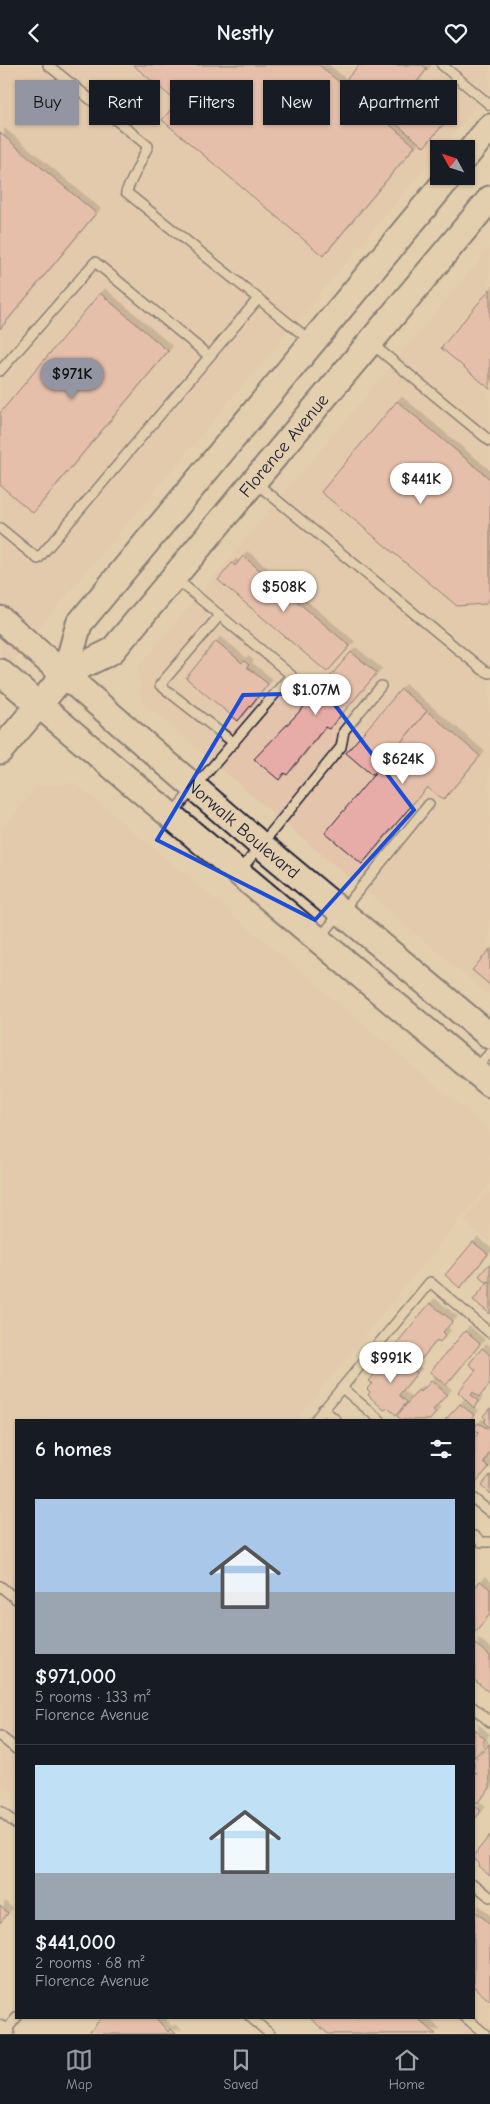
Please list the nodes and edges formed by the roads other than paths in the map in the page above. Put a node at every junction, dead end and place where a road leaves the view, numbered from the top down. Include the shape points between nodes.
1 (48, 65) edge
2 (442, 65) edge
3 (490, 105) edge
4 (490, 127) edge
5 (475, 145) edge
6 (443, 185) edge
7 (490, 199) edge
8 (258, 299) junction
9 (312, 342) junction
10 (370, 342) junction
11 (209, 356) junction
12 (0, 371) edge
13 (490, 441) edge
14 (254, 482) junction
15 (0, 528) edge
16 (174, 577) junction
17 (220, 615) junction
18 (0, 619) edge
19 (0, 672) edge
20 (490, 673) edge
21 (65, 674) junction
22 (381, 686) dead end
23 (38, 704) junction
24 (234, 743) junction
25 (0, 751) edge
26 (196, 788) junction
27 (429, 804) dead end
28 (171, 815) junction
29 (261, 845) junction
30 (239, 873) junction
31 (342, 912) junction
32 (318, 940) junction
33 (490, 1036) edge
34 (484, 1069) edge
35 (490, 1333) edge
36 (342, 1387) junction
37 (323, 1409) junction
38 (316, 1419) edge
39 (335, 1419) edge
40 (379, 1419) edge
41 (475, 1500) edge
42 (490, 1512) edge
43 (475, 1537) edge
44 (490, 1543) edge
45 (0, 1586) edge
46 (15, 1598) edge
47 (475, 1709) edge
48 (490, 1721) edge
49 (0, 1736) edge
50 (15, 1748) edge
51 (0, 1811) edge
52 (15, 1823) edge
53 (475, 1885) edge
54 (490, 1897) edge
55 (15, 2019) edge
56 (252, 2019) edge
57 (467, 2019) edge
58 (3, 2032) edge
59 (270, 2034) edge
60 (484, 2034) edge

1 - 8 lane via 148,146 126,192
2 - 3 lane
4 - 5 main road
6 - 9 main road, Florence Avenue
7 - 10 main road, Florence Avenue
8 - 9 lane
8 - 11 lane
9 - 21 main road, Florence Avenue via 78,624
10 - 13 lane
10 - 14 main road, Florence Avenue
11 - 12 lane via 95,262
11 - 15 lane via 38,559
14 - 16 main road, Florence Avenue
14 - 20 lane via 483,671
16 - 17 lane
16 - 21 main road, Florence Avenue via 112,651
17 - 24 lane via 291,675
17 - 24 lane via 160,685
18 - 21 main road, Norwalk Boulevard
19 - 23 main road, Norwalk Boulevard
21 - 23 main road, Florence Avenue
21 - 26 main road, Norwalk Boulevard
22 - 29 lane via 344,731 341,747
23 - 25 main road, Florence Avenue
23 - 28 main road, Norwalk Boulevard
24 - 26 lane
26 - 28 lane
26 - 29 main road, Norwalk Boulevard
27 - 31 lane
28 - 30 main road, Norwalk Boulevard
29 - 30 lane
29 - 31 main road, Norwalk Boulevard
30 - 32 main road, Norwalk Boulevard
31 - 32 lane
31 - 33 main road, Norwalk Boulevard
32 - 34 main road, Norwalk Boulevard
35 - 36 lane via 430,1282
36 - 37 lane
36 - 40 lane
37 - 38 lane
37 - 39 lane
41 - 42 lane
43 - 44 lane
45 - 46 lane
47 - 48 lane
49 - 50 lane
51 - 52 lane
53 - 54 lane
55 - 58 lane
56 - 59 lane
57 - 60 lane

